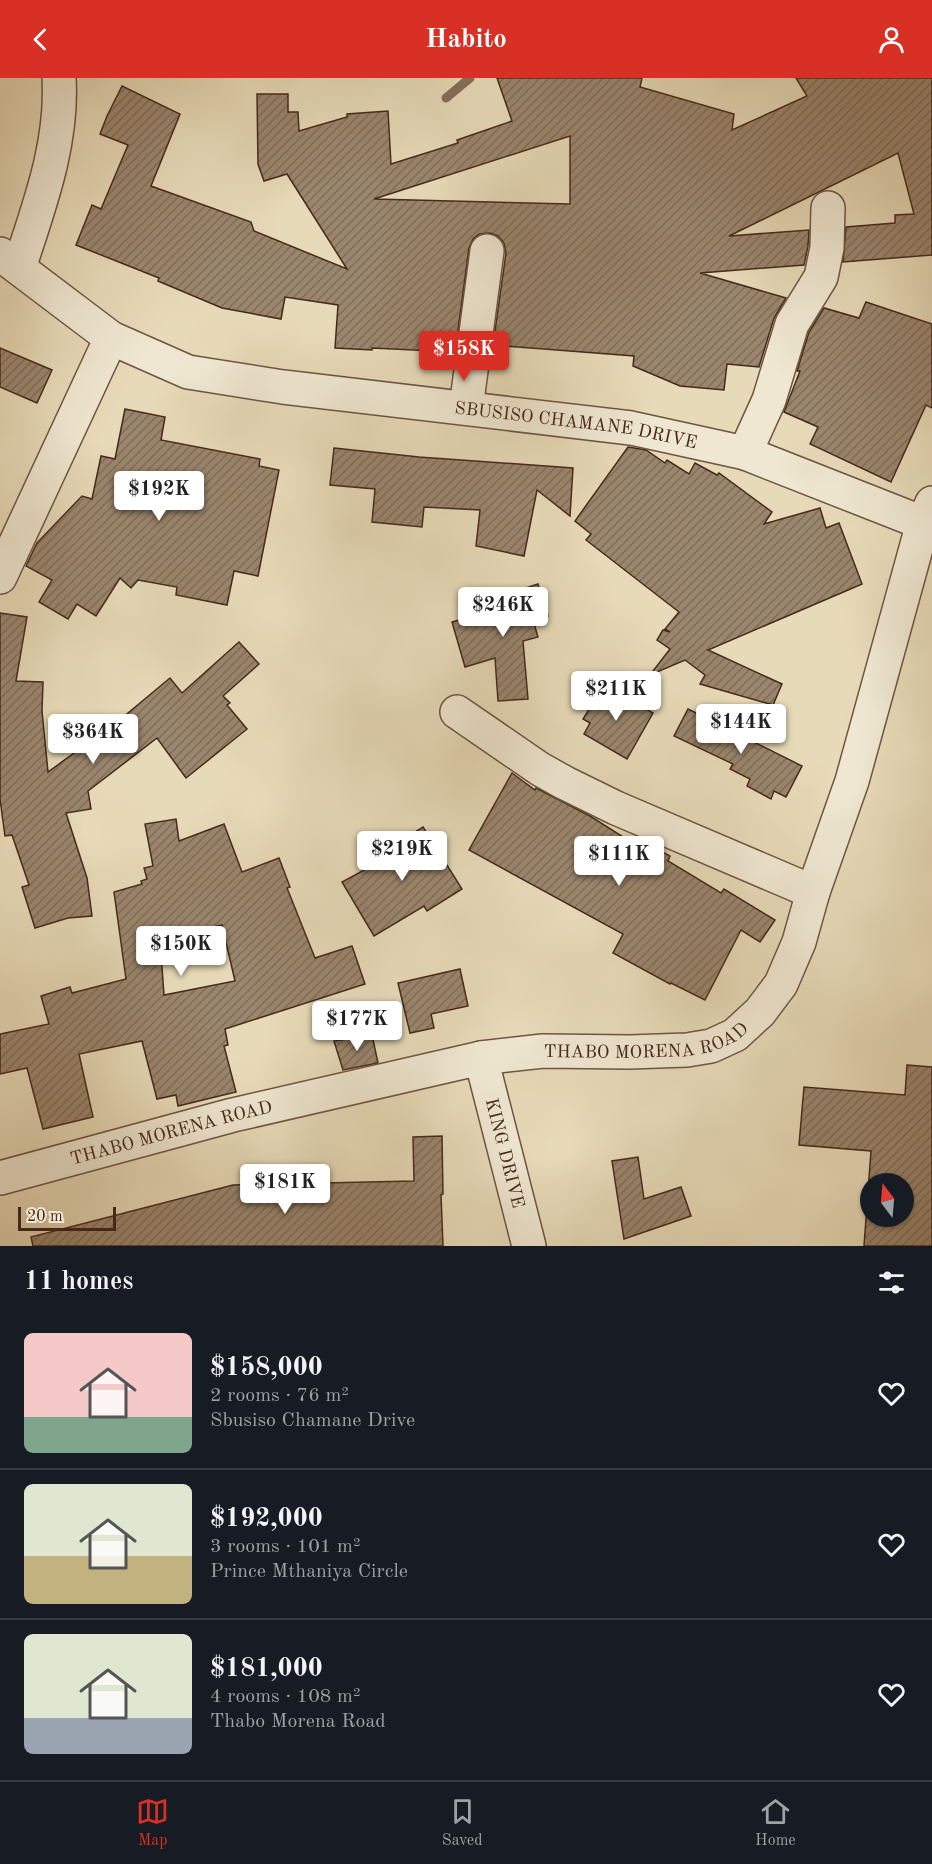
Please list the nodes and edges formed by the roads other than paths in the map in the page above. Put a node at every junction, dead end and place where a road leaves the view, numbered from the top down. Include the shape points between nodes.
1 (59, 78) edge
2 (828, 208) dead end
3 (487, 251) dead end
4 (10, 261) edge
5 (111, 338) junction
6 (466, 408) junction
7 (745, 453) junction
8 (928, 513) edge
9 (0, 577) edge
10 (458, 712) dead end
11 (813, 892) junction
12 (481, 1058) junction
13 (0, 1178) edge
14 (530, 1246) edge

1 - 4 street via 60,118 54,152
2 - 7 street via 827,248 821,277 792,324 769,400
3 - 6 street
4 - 5 street, SBUSISO CHAMANE DRIVE
5 - 6 street, SBUSISO CHAMANE DRIVE via 188,372
5 - 9 street
6 - 7 street, SBUSISO CHAMANE DRIVE via 631,428
7 - 8 street, SBUSISO CHAMANE DRIVE
8 - 11 street, THABO MORENA ROAD via 852,781
10 - 11 street via 565,783
11 - 12 street, THABO MORENA ROAD via 799,942 781,984 760,1012 735,1035 711,1046 687,1050 543,1052
12 - 13 street, THABO MORENA ROAD via 233,1115
12 - 14 street, KING DRIVE

